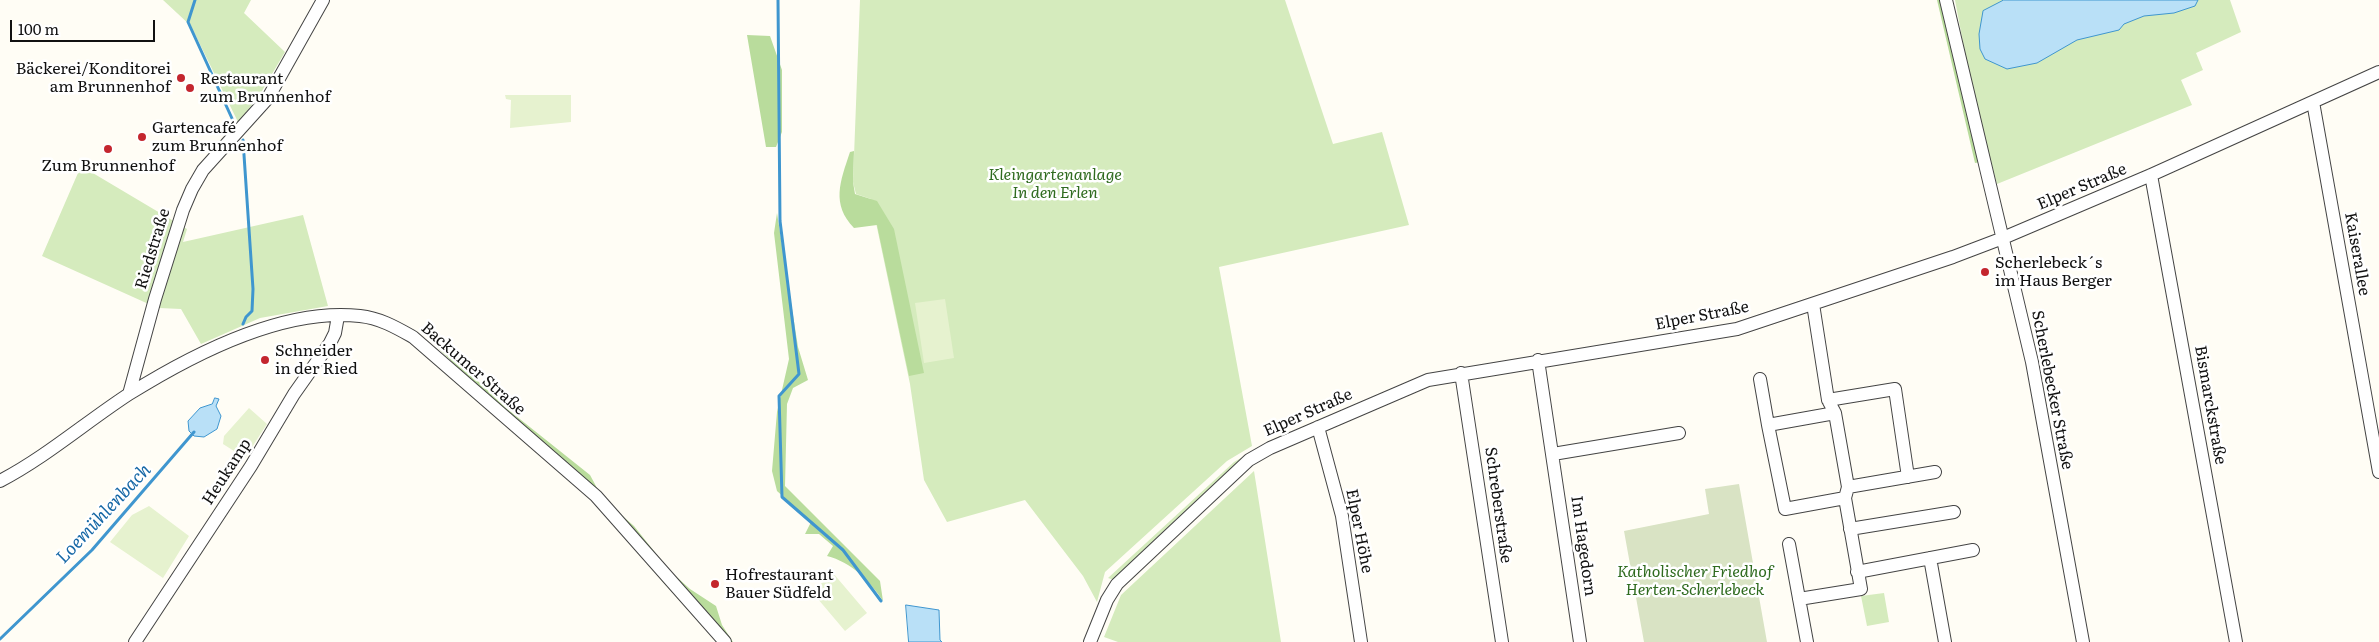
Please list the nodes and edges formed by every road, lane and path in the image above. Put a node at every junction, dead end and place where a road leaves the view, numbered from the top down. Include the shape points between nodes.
1 (323, 0) edge
2 (1946, 0) edge
3 (2379, 72) edge
4 (2313, 102) junction
5 (2152, 175) junction
6 (2003, 238) junction
7 (1813, 304) junction
8 (338, 316) junction
9 (1538, 360) junction
10 (1461, 373) junction
11 (1760, 379) dead end
12 (129, 394) junction
13 (1828, 400) junction
14 (1835, 413) junction
15 (1768, 425) junction
16 (1318, 427) junction
17 (1679, 433) dead end
18 (1552, 454) junction
19 (1935, 472) dead end
20 (2379, 472) edge
21 (1908, 477) junction
22 (0, 481) edge
23 (1846, 493) junction
24 (1954, 512) dead end
25 (1850, 530) junction
26 (1789, 544) dead end
27 (1973, 550) dead end
28 (1930, 558) junction
29 (1858, 572) junction
30 (1799, 599) junction
31 (135, 642) edge
32 (725, 642) edge
33 (1090, 642) edge
34 (1361, 642) edge
35 (1502, 642) edge
36 (1580, 642) edge
37 (1807, 642) edge
38 (1945, 642) edge
39 (2083, 642) edge
40 (2236, 642) edge

1 - 12 street, Riedstraße via 268,98 203,170 192,189 182,210
2 - 6 street, Scherlebecker Straße
3 - 4 street, Elper Straße
4 - 5 street, Elper Straße
4 - 20 street, Kaiserallee
5 - 6 street, Elper Straße
5 - 40 street, Bismarckstraße
6 - 7 street, Elper Straße
6 - 39 street, Scherlebecker Straße via 2032,362
7 - 9 street, Elper Straße via 1737,329
7 - 13 street
8 - 12 street, Backumer Straße via 284,324 248,334 204,352
8 - 31 street, Heukamp via 330,343
8 - 32 street, Backumer Straße via 361,316 389,324 413,337 596,496
9 - 10 street, Elper Straße
9 - 18 street, Im Hagedorn
10 - 16 street, Elper Straße via 1421,383
10 - 35 street, Schreberstraße
11 - 15 street
12 - 22 street
13 - 14 street
13 - 21 street via 1895,389
14 - 15 street
14 - 23 street
15 - 23 street via 1785,509
16 - 33 street, Elper Straße via 1249,460 1117,584
16 - 34 street, Elper Höhe via 1342,516
17 - 18 street
18 - 36 street, Im Hagedorn
19 - 21 street
21 - 23 street
23 - 25 street
24 - 25 street
25 - 29 street
26 - 30 street
27 - 28 street
28 - 29 street
28 - 38 street
29 - 30 street via 1861,588
30 - 37 street

